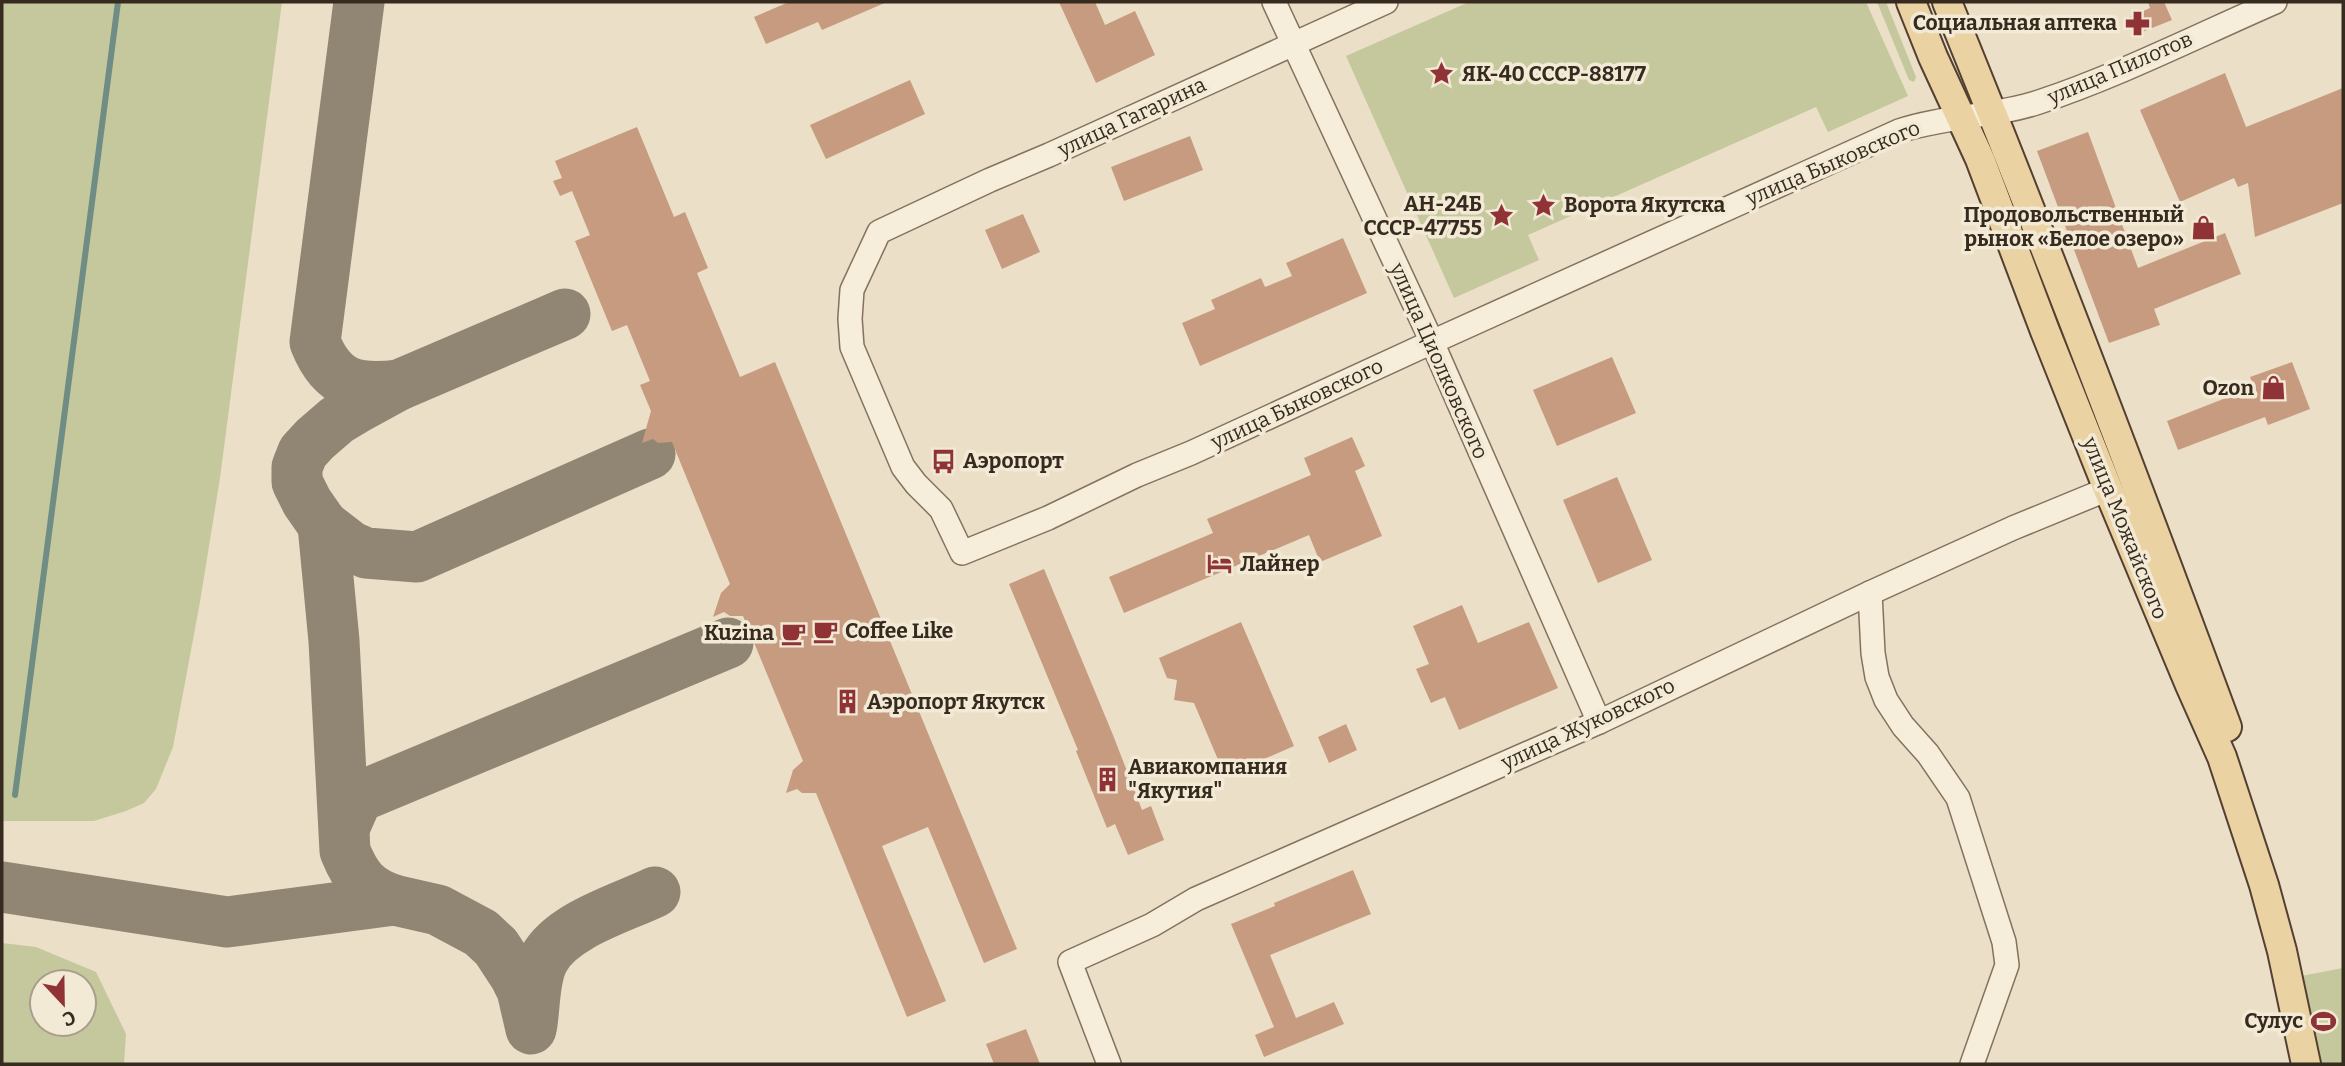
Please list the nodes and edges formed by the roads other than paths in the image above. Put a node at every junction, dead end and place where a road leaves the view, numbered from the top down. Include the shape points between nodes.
1 (1274, 2) edge
2 (1386, 2) edge
3 (1911, 2) edge
4 (1947, 2) edge
5 (2275, 2) edge
6 (1293, 43) junction
7 (1991, 112) junction
8 (1961, 118) junction
9 (879, 232) joint
10 (1432, 342) junction
11 (2108, 489) junction
12 (1870, 593) junction
13 (1599, 722) junction
14 (1110, 1064) edge
15 (1972, 1064) edge
16 (2306, 1064) edge
17 (2325, 1064) edge

1 - 6 street, улица Циолковского
2 - 6 street, улица Гагарина
3 - 8 main road, улица Можайского
4 - 7 main road, улица Можайского
5 - 7 street, улица Пилотов via 2076,88
6 - 9 street, улица Гагарина
6 - 10 street, улица Циолковского
7 - 8 street, улица Пилотов
7 - 17 main road, улица Можайского via 2250,789 2309,983
8 - 10 street, улица Быковского via 1899,131
8 - 11 main road, улица Можайского
9 - 10 street, улица Быковского via 852,290 852,347 903,467 941,509 962,554
10 - 13 street, улица Циолковского
11 - 12 street, улица Жуковского
11 - 16 main road, улица Можайского via 2240,807 2282,951
12 - 13 street, улица Жуковского
12 - 15 street via 1877,677 1903,726 1958,798 2004,942 2007,965
13 - 14 street, улица Жуковского via 1196,899 1152,925 1070,962

